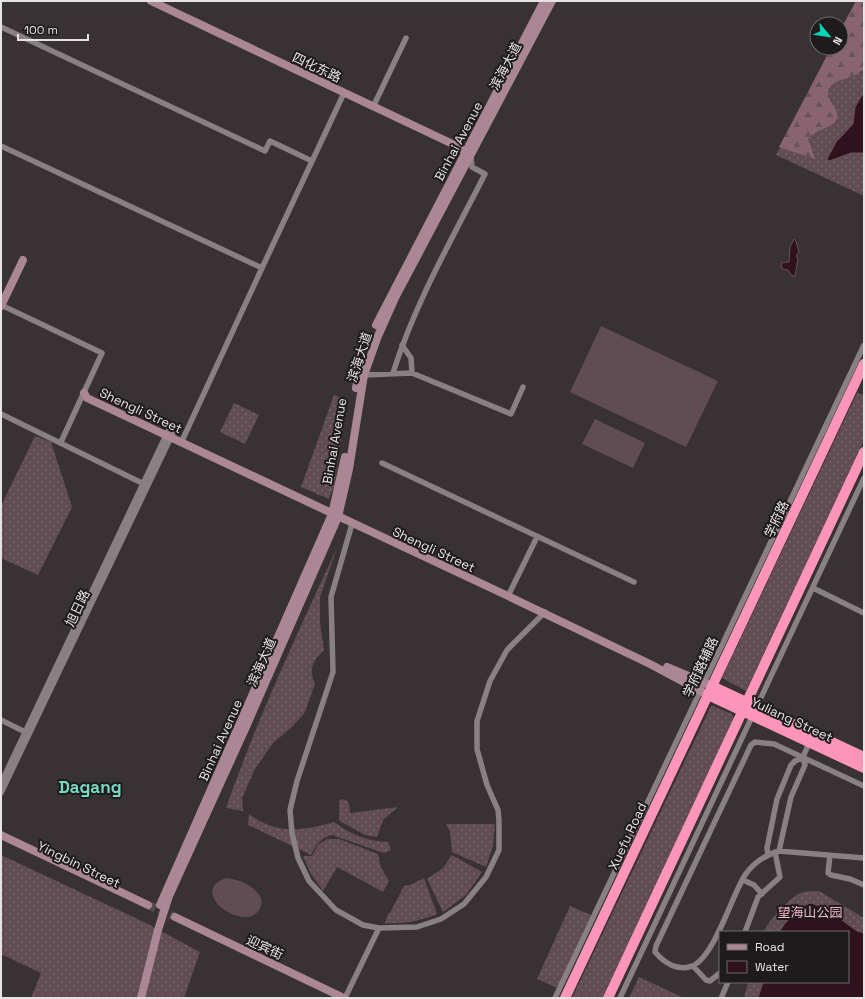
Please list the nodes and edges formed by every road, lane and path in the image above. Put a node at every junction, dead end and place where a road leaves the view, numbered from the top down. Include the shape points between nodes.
1 (151, 1) edge
2 (544, 1) edge
3 (552, 1) edge
4 (1, 27) edge
5 (406, 38) dead end
6 (344, 93) junction
7 (373, 107) junction
8 (1, 146) edge
9 (468, 154) junction
10 (312, 161) junction
11 (262, 268) junction
12 (1, 298) edge
13 (1, 306) edge
14 (402, 345) junction
15 (864, 345) edge
16 (864, 364) edge
17 (393, 373) junction
18 (412, 373) junction
19 (364, 375) junction
20 (860, 381) edge
21 (523, 387) dead end
22 (84, 392) junction
23 (1, 414) edge
24 (170, 434) junction
25 (182, 440) junction
26 (61, 442) junction
27 (864, 452) edge
28 (382, 463) dead end
29 (864, 478) edge
30 (146, 485) junction
31 (335, 513) junction
32 (352, 524) junction
33 (537, 538) junction
34 (634, 582) dead end
35 (813, 588) junction
36 (509, 595) junction
37 (546, 612) junction
38 (864, 613) edge
39 (706, 689) junction
40 (750, 708) junction
41 (1, 720) edge
42 (27, 733) junction
43 (812, 738) junction
44 (864, 757) edge
45 (803, 758) junction
46 (864, 768) edge
47 (1, 783) edge
48 (864, 786) edge
49 (1, 793) edge
50 (1, 835) edge
51 (1, 840) edge
52 (777, 851) junction
53 (768, 854) junction
54 (830, 855) junction
55 (864, 858) edge
56 (743, 880) junction
57 (864, 885) edge
58 (762, 894) junction
59 (166, 895) junction
60 (379, 928) junction
61 (155, 929) junction
62 (745, 931) edge
63 (693, 966) junction
64 (719, 974) edge
65 (728, 983) edge
66 (722, 996) dead end
67 (135, 998) edge
68 (141, 998) edge
69 (333, 998) edge
70 (344, 998) edge
71 (555, 998) edge
72 (565, 998) edge
73 (608, 998) edge
74 (620, 998) edge

1 - 6 main road, 四化东路
2 - 9 main road, Binhai Avenue
3 - 9 main road, 滨海大道
4 - 10 street via 265,151 270,142
5 - 7 street
6 - 7 main road, 四化东路
6 - 10 street
7 - 9 main road, 四化东路
8 - 11 street
9 - 14 street via 472,167 485,174 417,308
9 - 19 main road, 滨海大道 via 386,316
9 - 31 main road, Binhai Avenue via 381,313 366,352 358,374
10 - 11 street
11 - 25 street
12 - 13 main road via 22,259
13 - 22 street via 102,352
14 - 17 street
14 - 18 street via 411,358
15 - 39 street, 学府路辅路
16 - 20 highway, 学府路
17 - 18 street
17 - 19 street
18 - 21 street via 511,414
19 - 31 main road, 滨海大道 via 349,469
20 - 39 highway, 学府路
22 - 24 main road, Shengli Street
22 - 26 street
23 - 26 street
24 - 25 main road, Shengli Street
24 - 30 street, 旭日路
25 - 31 main road, Shengli Street
26 - 30 street
27 - 40 highway
28 - 33 street
29 - 35 street
30 - 42 street, 旭日路
31 - 32 main road, Shengli Street
31 - 36 main road, Shengli Street
31 - 59 main road, Binhai Avenue
31 - 59 main road, 滨海大道 via 211,805
32 - 36 main road, Shengli Street
32 - 60 street via 331,597 333,672 290,810 298,858 309,881 336,910 363,925
33 - 34 street
33 - 36 street
35 - 38 street
35 - 40 street
36 - 37 main road, Shengli Street
37 - 39 main road, Shengli Street
37 - 60 street via 507,650 490,681 477,721 477,749 487,785 498,810 498,850 486,877 464,904 441,919 417,927
39 - 40 highway, Yuliang Street
39 - 71 street, 学府路辅路
39 - 72 highway, Xuefu Road
40 - 43 highway, Yuliang Street
40 - 73 highway
40 - 74 street
41 - 42 street
42 - 47 street, 旭日路
42 - 49 street, 旭日路
43 - 44 highway, Yuliang Street
43 - 45 street
43 - 46 highway, Yuliang Street
45 - 48 street
45 - 52 street via 805,765 791,796
45 - 53 street via 791,765 777,799
45 - 63 street via 774,744 755,742 751,745 656,946 655,952 661,959 674,966
50 - 51 main road, Yingbin Street via 147,907
52 - 53 street
52 - 54 street
52 - 58 street via 780,877
53 - 56 street via 753,865
54 - 55 street
54 - 57 street via 828,873 850,878
56 - 58 street via 754,885
56 - 63 street via 714,940 704,956
58 - 62 street via 758,897
59 - 61 main road
60 - 70 street
61 - 67 main road
61 - 68 main road
63 - 64 street via 706,980 710,981
65 - 66 street
69 - 70 main road, 迎宾街 via 174,920

